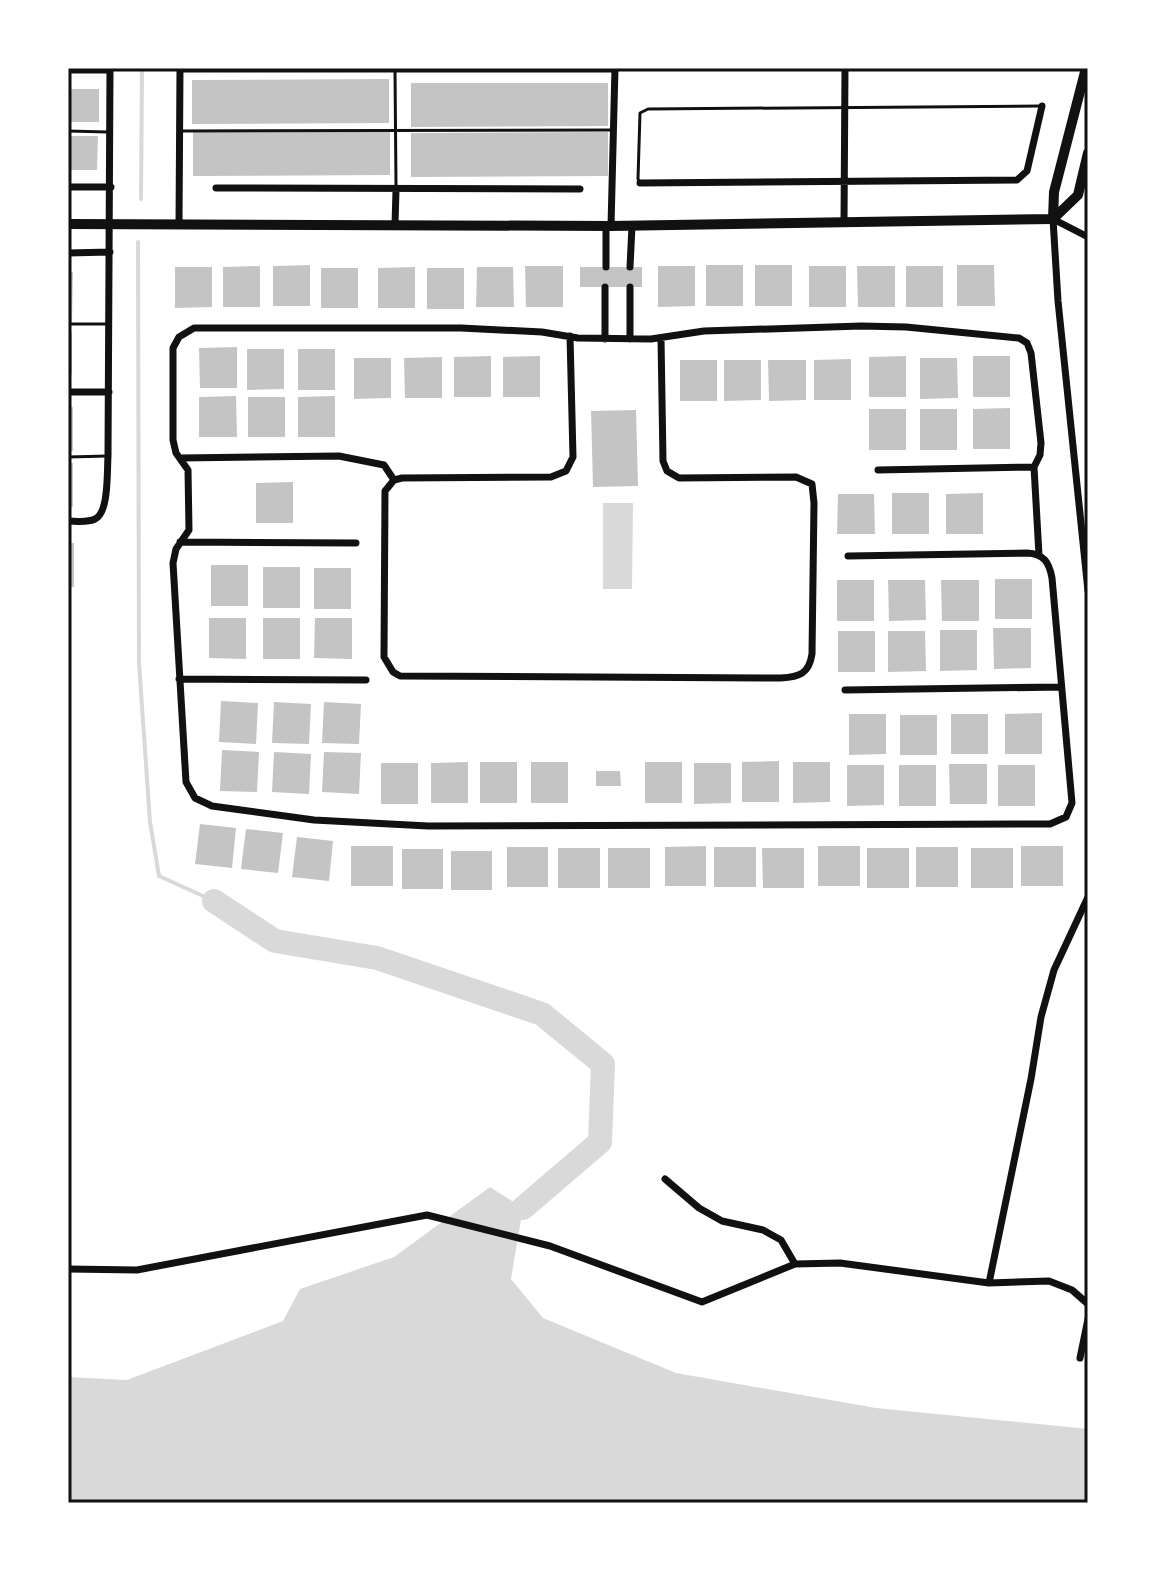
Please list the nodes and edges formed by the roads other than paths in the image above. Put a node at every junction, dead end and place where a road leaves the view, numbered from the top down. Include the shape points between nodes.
1 (395, 68) edge
2 (845, 68) edge
3 (1086, 68) edge
4 (110, 69) edge
5 (180, 69) edge
6 (615, 69) edge
7 (68, 70) edge
8 (1042, 106) joint
9 (845, 108) junction
10 (395, 129) junction
11 (614, 130) junction
12 (68, 131) edge
13 (179, 131) junction
14 (111, 132) junction
15 (1088, 153) edge
16 (845, 182) junction
17 (640, 183) joint
18 (68, 187) edge
19 (111, 187) junction
20 (216, 188) dead end
21 (580, 189) dead end
22 (396, 190) junction
23 (1053, 219) junction
24 (844, 223) junction
25 (68, 224) edge
26 (111, 224) junction
27 (179, 224) junction
28 (395, 225) junction
29 (609, 226) junction
30 (632, 226) junction
31 (1088, 237) edge
32 (110, 252) junction
33 (68, 253) edge
34 (606, 267) dead end
35 (630, 267) dead end
36 (605, 287) dead end
37 (630, 287) dead end
38 (68, 324) edge
39 (110, 324) junction
40 (570, 336) junction
41 (661, 338) junction
42 (605, 339) junction
43 (630, 339) junction
44 (68, 392) edge
45 (109, 392) junction
46 (108, 456) junction
47 (68, 457) edge
48 (180, 458) junction
49 (1034, 467) junction
50 (878, 470) dead end
51 (394, 480) junction
52 (68, 521) edge
53 (180, 542) junction
54 (356, 543) dead end
55 (1039, 555) junction
56 (848, 556) dead end
57 (1088, 591) edge
58 (179, 679) junction
59 (366, 680) dead end
60 (1061, 687) junction
61 (845, 690) dead end
62 (1088, 897) edge
63 (665, 1179) dead end
64 (795, 1264) junction
65 (68, 1269) edge
66 (989, 1283) junction
67 (1088, 1304) edge
68 (1088, 1319) edge
69 (1080, 1358) dead end

1 - 5 street
1 - 6 street
1 - 10 lane
2 - 9 street
3 - 23 main road via 1054,192
4 - 7 street
4 - 14 street
5 - 13 street
6 - 11 street
8 - 9 lane
8 - 16 street via 1027,171 1017,180
9 - 16 street
9 - 17 lane via 648,109 640,113
10 - 11 lane
10 - 13 lane
10 - 22 lane
11 - 29 street
12 - 14 lane
13 - 27 street
14 - 19 street
15 - 23 main road via 1078,195
16 - 17 street
16 - 24 street
18 - 19 street
19 - 26 street
20 - 22 street
21 - 22 street
22 - 28 street
23 - 24 main road
23 - 31 street
23 - 57 street
24 - 30 main road
25 - 26 main road
26 - 27 main road
26 - 32 street
27 - 28 main road
28 - 29 main road
29 - 30 main road
29 - 34 street
30 - 35 street
32 - 33 street
32 - 39 street
36 - 42 street
37 - 43 street
38 - 39 lane
39 - 45 street
40 - 42 street
40 - 48 street via 461,328 189,330 172,352 173,440
40 - 51 street via 573,457 566,471 551,477
41 - 43 street
41 - 49 street via 861,326 1019,338 1031,353 1040,428 1041,449
41 - 51 street via 667,471 679,478 796,477 812,484 812,654 804,674 400,676 384,657 383,497
42 - 43 street
44 - 45 street
45 - 46 street
46 - 47 lane
46 - 52 street via 101,515 93,521
48 - 51 street via 339,456 384,465
48 - 53 street via 188,470 189,530
49 - 50 street
49 - 55 street
53 - 54 street
53 - 58 street via 173,563
55 - 56 street
55 - 60 street via 1052,578
58 - 59 street
58 - 60 street via 186,782 202,803 314,820 484,827 1055,823 1066,817 1072,803
60 - 61 street
62 - 66 street via 1054,970 1041,1017
63 - 64 street via 722,1221 763,1230 781,1240
64 - 65 street via 702,1302 550,1246 427,1215 137,1270
64 - 66 street via 840,1263
66 - 67 street via 1049,1281
68 - 69 street

